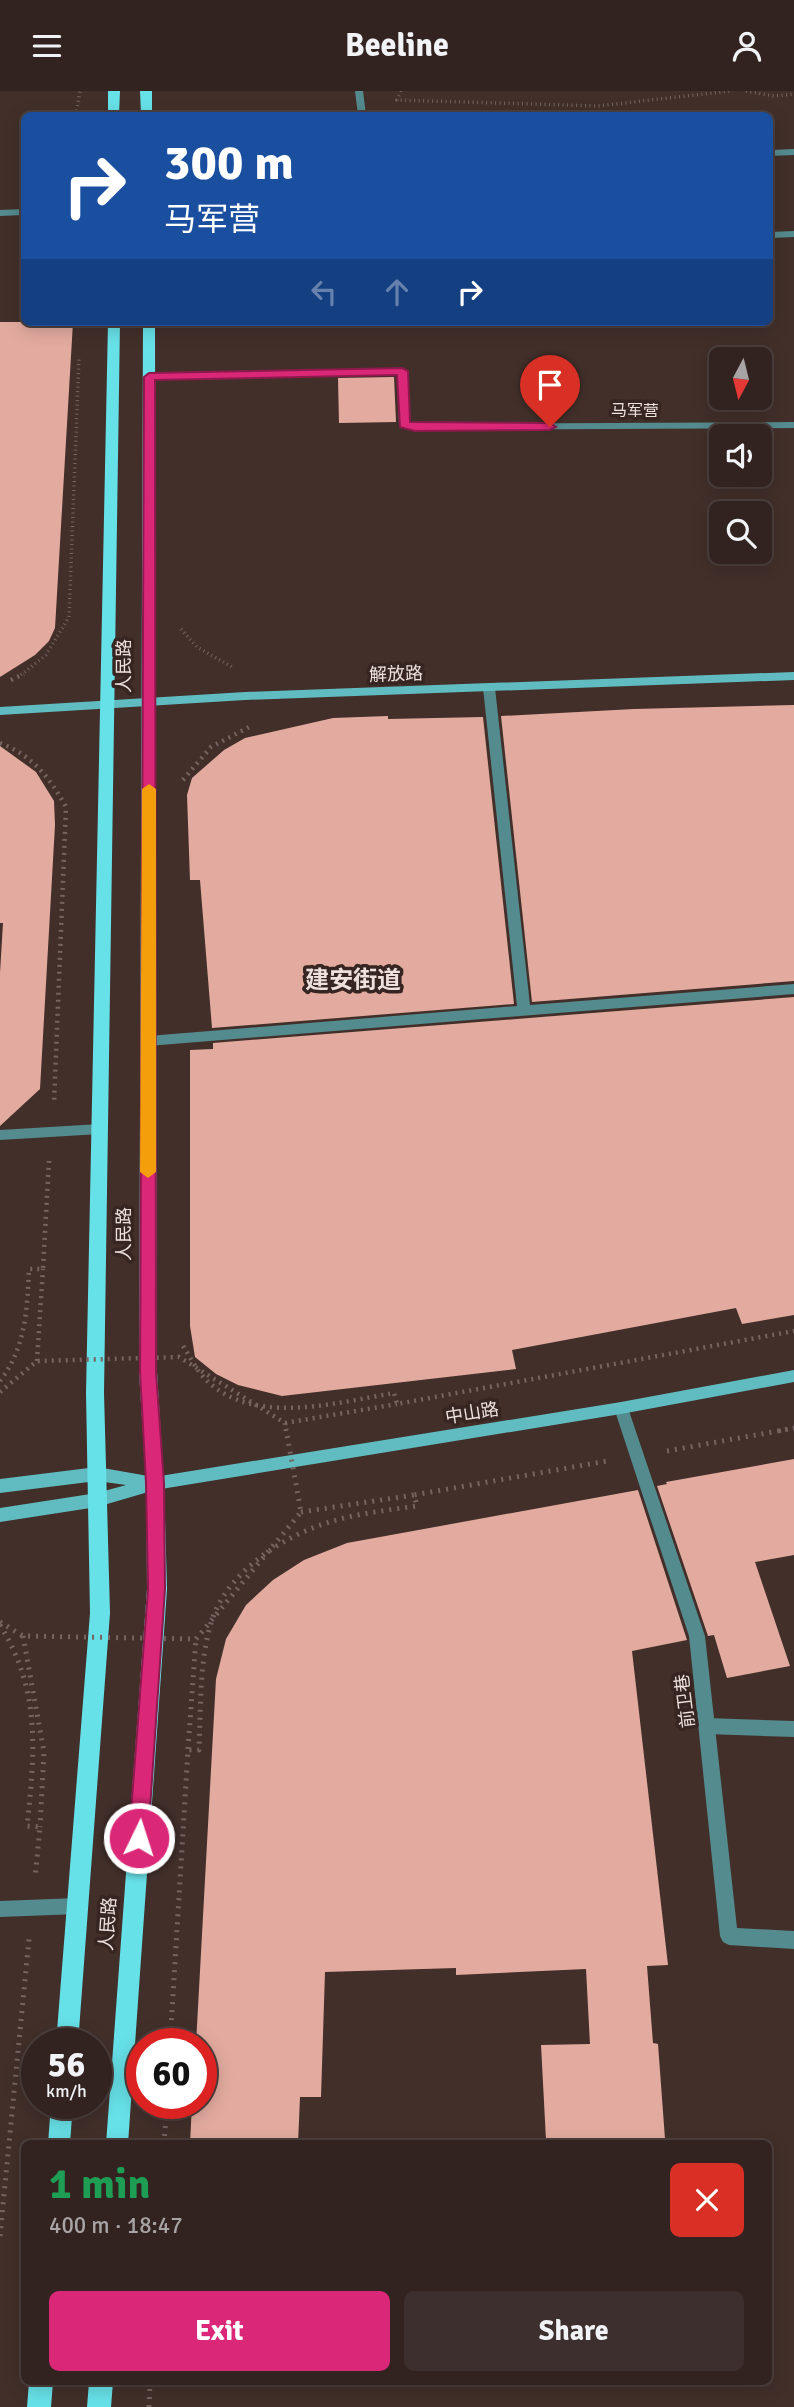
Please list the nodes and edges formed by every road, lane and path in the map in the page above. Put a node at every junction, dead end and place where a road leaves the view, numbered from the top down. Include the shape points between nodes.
1 (80, 91) edge
2 (114, 91) edge
3 (146, 91) edge
4 (359, 91) edge
5 (401, 91) edge
6 (730, 91) edge
7 (746, 91) edge
8 (794, 94) edge
9 (76, 112) edge
10 (114, 112) edge
11 (147, 112) edge
12 (362, 112) edge
13 (794, 152) edge
14 (773, 153) edge
15 (0, 212) edge
16 (21, 212) edge
17 (794, 234) edge
18 (773, 235) edge
19 (114, 326) edge
20 (149, 326) edge
21 (80, 349) dead end
22 (149, 377) junction
23 (794, 425) edge
24 (176, 619) dead end
25 (241, 669) dead end
26 (794, 676) edge
27 (7, 681) dead end
28 (489, 688) junction
29 (149, 702) junction
30 (107, 704) junction
31 (0, 711) edge
32 (254, 725) dead end
33 (0, 743) edge
34 (180, 788) dead end
35 (794, 989) edge
36 (524, 1011) junction
37 (148, 1041) junction
38 (100, 1129) junction
39 (51, 1132) junction
40 (0, 1135) edge
41 (43, 1269) junction
42 (794, 1331) edge
43 (182, 1344) dead end
44 (37, 1361) junction
45 (794, 1376) edge
46 (0, 1381) edge
47 (0, 1392) edge
48 (397, 1404) junction
49 (621, 1408) junction
50 (285, 1423) junction
51 (794, 1428) edge
52 (637, 1456) junction
53 (97, 1473) junction
54 (155, 1483) junction
55 (0, 1486) edge
56 (414, 1495) junction
57 (97, 1500) junction
58 (302, 1512) junction
59 (0, 1515) edge
60 (0, 1622) edge
61 (23, 1636) junction
62 (196, 1639) junction
63 (707, 1726) junction
64 (794, 1729) edge
65 (188, 1750) junction
66 (40, 1827) dead end
67 (78, 1906) junction
68 (0, 1909) edge
69 (794, 1940) edge
70 (68, 2028) edge
71 (171, 2028) edge
72 (61, 2119) edge
73 (166, 2119) edge
74 (60, 2140) edge
75 (117, 2140) edge
76 (164, 2140) edge
77 (41, 2385) edge
78 (101, 2385) edge
79 (150, 2385) edge
80 (39, 2407) edge
81 (99, 2407) edge
82 (149, 2407) edge

1 - 9 path
2 - 10 main road
3 - 11 main road
4 - 12 street
5 - 6 path via 397,100 598,106
7 - 8 path
13 - 14 street
15 - 16 street
17 - 18 street
19 - 30 main road, 人民路
20 - 22 main road, 人民路
21 - 27 path via 69,617 55,647 43,660
22 - 23 street, 马军营 via 402,371 404,424 415,427
22 - 29 main road, 人民路
24 - 25 path via 185,636 204,654
26 - 28 street, 解放路
28 - 29 street, 解放路
28 - 36 street
29 - 30 street, 解放路
29 - 37 main road, 人民路
30 - 31 street, 解放路
30 - 38 main road, 人民路
32 - 34 path via 211,747 184,776
33 - 39 path via 28,758 52,779 66,807
35 - 36 street
36 - 37 street
37 - 54 main road, 人民路 via 148,1372
38 - 39 street
38 - 53 main road, 人民路
39 - 40 street
39 - 41 path
41 - 44 path
41 - 46 path via 29,1269 20,1354
42 - 48 path
43 - 48 path via 206,1380 246,1405 280,1409 394,1393
44 - 47 path, bridge
44 - 50 path, bridge via 179,1357
45 - 49 street, 中山路
48 - 50 path
49 - 52 street, 前卫巷
49 - 54 street, 中山路
50 - 58 path, bridge
51 - 52 path
52 - 56 path
52 - 63 street, 前卫巷 via 696,1636
53 - 54 street, 中山路
53 - 55 street, 中山路
53 - 57 main road, 人民路
54 - 57 street, 中山路
54 - 75 main road, 人民路 via 157,1589
56 - 58 path
56 - 65 path via 417,1506 324,1523 281,1544 242,1572 217,1607 206,1650 199,1750
57 - 59 street, 中山路
57 - 67 main road, 人民路 via 100,1613
58 - 62 path, bridge
60 - 61 path, bridge
61 - 62 path, bridge
61 - 66 path via 44,1752
62 - 65 path
63 - 64 street
63 - 69 street, 前卫巷 via 729,1936
65 - 71 path
67 - 68 street
67 - 70 main road, 人民路
72 - 74 main road
73 - 76 path
77 - 80 main road
78 - 81 main road
79 - 82 path

